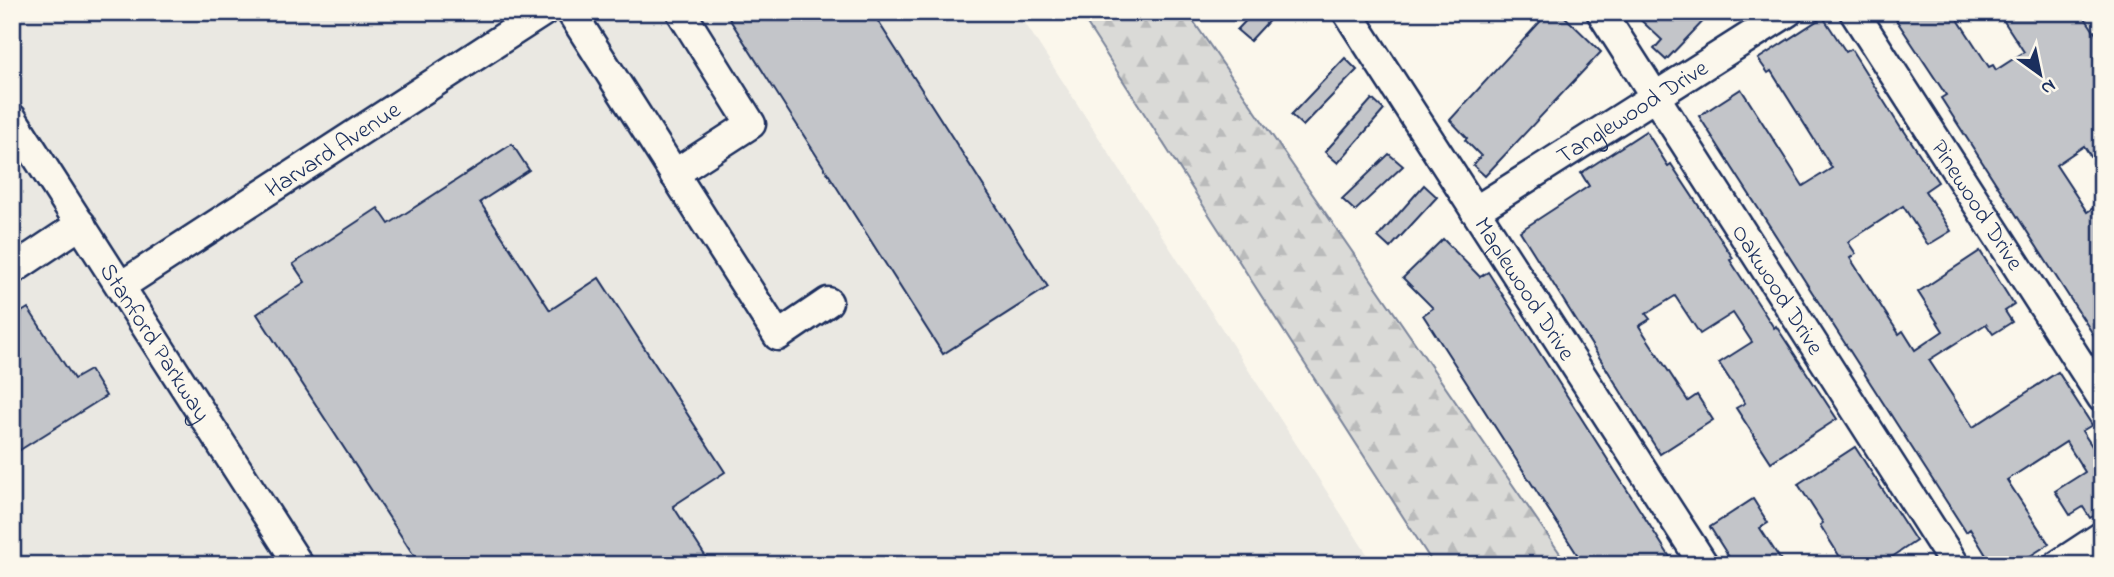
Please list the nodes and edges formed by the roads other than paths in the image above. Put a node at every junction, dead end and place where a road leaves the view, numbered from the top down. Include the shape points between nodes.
1 (543, 12) edge
2 (571, 12) edge
3 (681, 12) edge
4 (1347, 12) edge
5 (1601, 12) edge
6 (1788, 12) edge
7 (1854, 12) edge
8 (1655, 97) junction
9 (12, 118) edge
10 (674, 174) junction
11 (1475, 211) junction
12 (81, 225) junction
13 (12, 270) edge
14 (121, 286) junction
15 (828, 302) dead end
16 (2102, 398) edge
17 (2102, 536) edge
18 (2061, 564) edge
19 (299, 565) edge
20 (1704, 565) edge
21 (1955, 565) edge

1 - 14 street, Harvard Avenue
2 - 10 street
3 - 10 street via 751,124
4 - 11 street, Maplewood Drive
5 - 8 street, Oakwood Drive
6 - 8 street, Tanglewood Drive
7 - 16 street, Pinewood Drive
8 - 11 street, Tanglewood Drive
8 - 21 street, Oakwood Drive
9 - 12 street, Stanford Parkway
10 - 15 street via 778,336
11 - 20 street, Maplewood Drive
12 - 13 street
12 - 14 street, Stanford Parkway
14 - 19 street, Stanford Parkway
17 - 18 street

